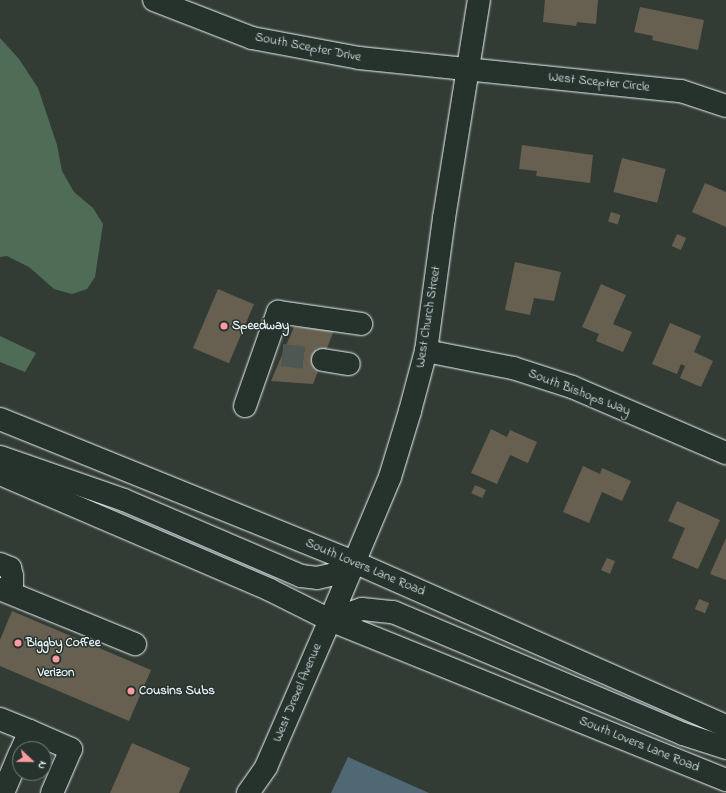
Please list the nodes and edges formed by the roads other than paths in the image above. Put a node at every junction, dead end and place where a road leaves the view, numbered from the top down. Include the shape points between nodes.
1 (154, 0) edge
2 (479, 0) edge
3 (469, 70) junction
4 (726, 106) edge
5 (361, 324) dead end
6 (426, 351) junction
7 (322, 360) tunnel mouth
8 (349, 364) dead end
9 (245, 406) dead end
10 (0, 419) edge
11 (726, 453) edge
12 (0, 457) edge
13 (0, 474) edge
14 (354, 562) junction
15 (0, 564) edge
16 (6, 591) edge
17 (330, 620) junction
18 (135, 644) dead end
19 (0, 719) edge
20 (726, 726) edge
21 (26, 740) edge
22 (726, 748) edge
23 (266, 767) junction
24 (12, 772) edge
25 (726, 780) edge
26 (3, 793) edge
27 (52, 793) edge
28 (248, 793) edge
29 (261, 793) edge

1 - 3 main road, South Scepter Drive via 252,38 359,58
2 - 3 main road, West Church Street
3 - 4 main road, West Scepter Circle via 681,91
3 - 6 main road, West Church Street via 444,218
5 - 9 main road via 278,312 273,354
6 - 11 main road, South Bishops Way via 513,368 572,387
6 - 14 main road, West Church Street via 390,477
7 - 8 main road
10 - 14 main road, South Lovers Lane Road
12 - 14 main road via 124,500 301,576 316,578 334,574
13 - 17 main road, South Lovers Lane Road via 270,590
14 - 17 main road, West Church Street
14 - 20 main road, South Lovers Lane Road
15 - 16 main road via 10,568 12,576
16 - 18 main road
17 - 22 main road via 362,609 393,612 683,734
17 - 23 main road, West Drexel Avenue
17 - 25 main road, South Lovers Lane Road
19 - 21 main road
21 - 27 main road via 71,749
23 - 28 main road, West Drexel Avenue
23 - 29 main road, West Drexel Avenue
24 - 26 main road

